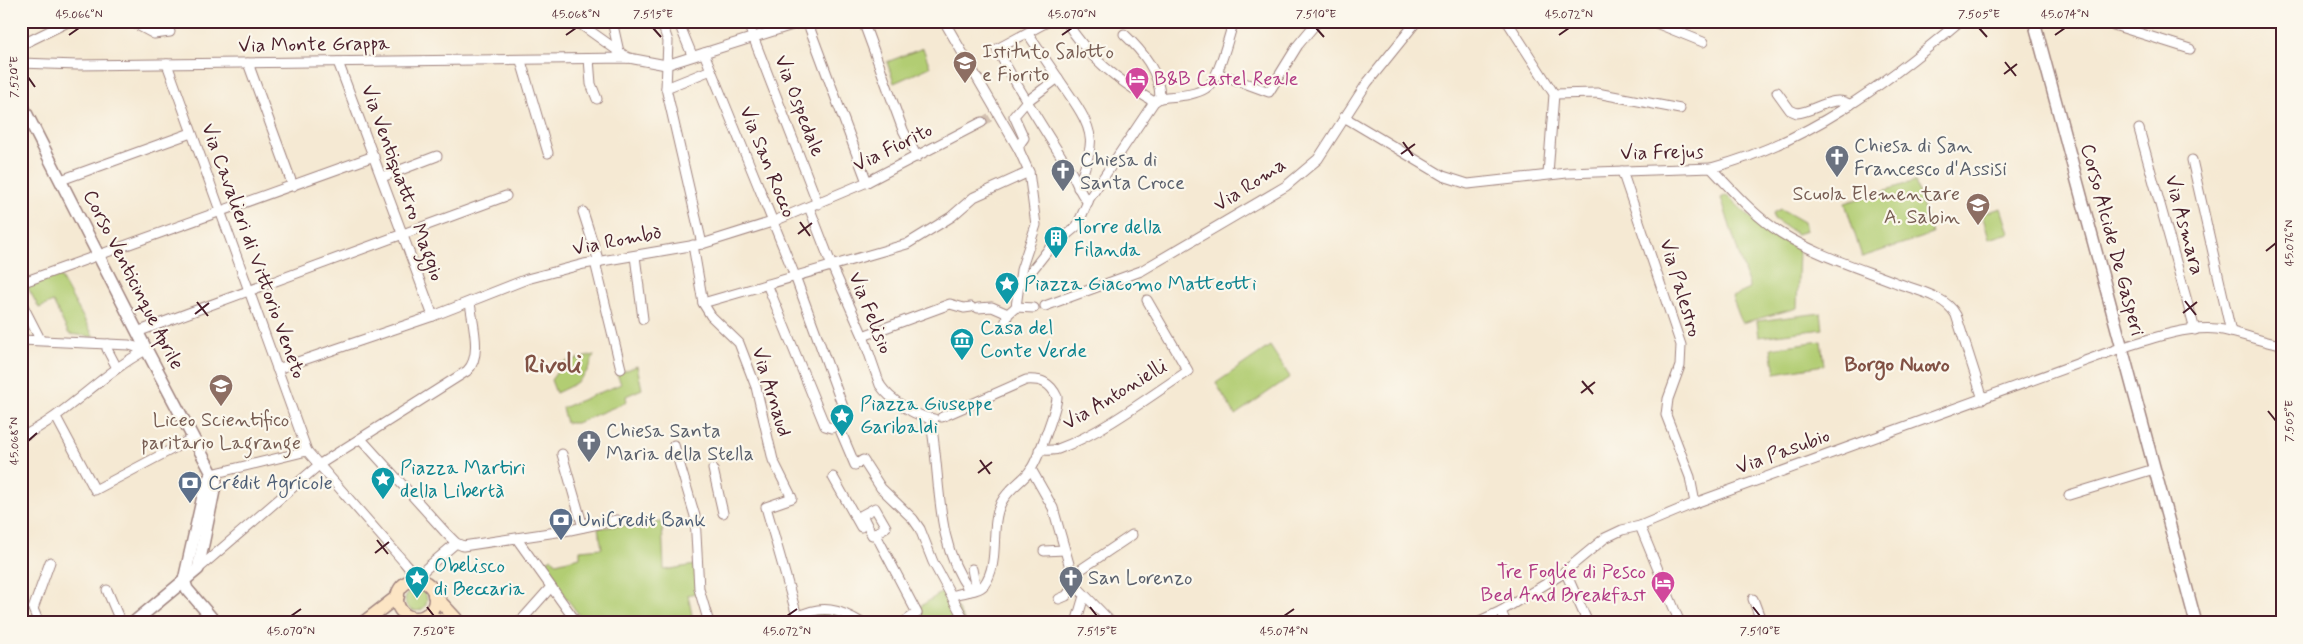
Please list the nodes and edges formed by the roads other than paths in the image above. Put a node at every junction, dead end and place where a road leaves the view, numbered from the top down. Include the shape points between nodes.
1 (130, 21) edge
2 (576, 21) edge
3 (612, 21) edge
4 (661, 21) edge
5 (678, 21) edge
6 (747, 21) edge
7 (806, 21) edge
8 (863, 21) edge
9 (944, 21) edge
10 (1049, 21) edge
11 (1066, 21) edge
12 (1234, 21) edge
13 (1318, 21) edge
14 (1418, 21) edge
15 (1507, 21) edge
16 (1650, 21) edge
17 (1960, 21) edge
18 (2034, 21) edge
19 (2101, 21) edge
20 (68, 22) edge
21 (170, 32) dead end
22 (1028, 34) junction
23 (1124, 34) dead end
24 (753, 36) junction
25 (1703, 42) dead end
26 (21, 45) edge
27 (2190, 49) dead end
28 (619, 52) junction
29 (704, 53) junction
30 (692, 55) junction
31 (628, 58) junction
32 (521, 60) junction
33 (589, 60) junction
34 (338, 62) junction
35 (21, 63) edge
36 (248, 63) junction
37 (167, 64) junction
38 (666, 65) junction
39 (711, 70) junction
40 (1217, 72) junction
41 (1058, 78) junction
42 (666, 88) junction
43 (1777, 92) dead end
44 (1554, 94) junction
45 (597, 99) dead end
46 (1028, 100) junction
47 (1157, 100) junction
48 (21, 103) edge
49 (1850, 105) junction
50 (1680, 109) dead end
51 (1344, 116) junction
52 (982, 122) tunnel mouth
53 (2139, 129) dead end
54 (191, 133) junction
55 (1019, 151) junction
56 (548, 152) dead end
57 (374, 156) junction
58 (437, 156) dead end
59 (917, 157) junction
60 (2192, 160) dead end
61 (1711, 168) junction
62 (1622, 171) junction
63 (1028, 172) junction
64 (1548, 174) junction
65 (382, 177) junction
66 (61, 180) junction
67 (867, 182) junction
68 (293, 186) junction
69 (1078, 189) junction
70 (506, 196) dead end
71 (1088, 202) junction
72 (814, 206) junction
73 (220, 212) junction
74 (583, 212) dead end
75 (772, 222) junction
76 (403, 233) junction
77 (698, 244) junction
78 (100, 256) junction
79 (635, 256) junction
80 (597, 262) junction
81 (832, 266) junction
82 (795, 276) junction
83 (21, 283) edge
84 (767, 284) junction
85 (1018, 288) junction
86 (249, 291) junction
87 (1147, 300) dead end
88 (21, 302) edge
89 (470, 302) junction
90 (703, 304) junction
91 (1045, 306) dead end
92 (1016, 307) junction
93 (1034, 308) dead end
94 (1008, 314) junction
95 (433, 316) junction
96 (643, 319) dead end
97 (1004, 327) dead end
98 (2195, 330) junction
99 (137, 332) junction
100 (2231, 332) junction
101 (864, 336) junction
102 (21, 340) edge
103 (40, 340) junction
104 (105, 343) junction
105 (2282, 345) edge
106 (2122, 348) junction
107 (146, 350) junction
108 (117, 368) junction
109 (621, 369) dead end
110 (277, 370) junction
111 (1983, 399) junction
112 (56, 417) junction
113 (936, 418) junction
114 (838, 425) junction
115 (21, 437) edge
116 (193, 438) junction
117 (361, 439) junction
118 (674, 445) dead end
119 (1039, 450) junction
120 (307, 451) junction
121 (562, 454) dead end
122 (320, 464) junction
123 (714, 469) dead end
124 (1031, 469) junction
125 (2154, 469) junction
126 (212, 474) junction
127 (833, 477) dead end
128 (2069, 495) dead end
129 (1695, 503) junction
130 (723, 513) dead end
131 (617, 520) dead end
132 (1640, 526) junction
133 (584, 527) junction
134 (862, 528) dead end
135 (876, 533) dead end
136 (1132, 534) dead end
137 (517, 539) junction
138 (456, 543) junction
139 (1064, 550) junction
140 (1044, 551) dead end
141 (50, 562) dead end
142 (972, 568) dead end
143 (198, 569) junction
144 (1565, 571) junction
145 (417, 579) junction
146 (184, 580) junction
147 (1073, 581) junction
148 (551, 587) junction
149 (107, 590) dead end
150 (973, 590) junction
151 (434, 595) junction
152 (398, 596) junction
153 (952, 596) junction
154 (1084, 596) junction
155 (1058, 599) dead end
156 (1753, 600) dead end
157 (1501, 611) junction
158 (417, 619) edge
159 (798, 620) edge
160 (708, 622) edge
161 (39, 623) edge
162 (121, 623) edge
163 (133, 623) edge
164 (216, 623) edge
165 (363, 623) edge
166 (449, 623) edge
167 (460, 623) edge
168 (519, 623) edge
169 (577, 623) edge
170 (862, 623) edge
171 (903, 623) edge
172 (966, 623) edge
173 (1076, 623) edge
174 (1112, 623) edge
175 (1475, 623) edge
176 (1506, 623) edge
177 (1588, 623) edge
178 (1680, 623) edge
179 (1762, 623) edge
180 (2196, 623) edge

1 - 21 street via 154,34
2 - 28 street
3 - 28 street
4 - 38 street, Via Arnaud via 668,41
5 - 30 street
6 - 24 street, Via Ospedale
7 - 24 street
7 - 67 street
8 - 59 street via 903,130
9 - 55 street
10 - 22 street
11 - 47 street via 1098,64 1123,83
12 - 40 street
13 - 40 street via 1298,45 1269,92
14 - 51 street, Via Roma
15 - 44 street
16 - 25 street
17 - 49 street via 1893,76
18 - 106 street, Corso Alcide De Gasperi
19 - 27 street
20 - 26 street
22 - 41 street
22 - 46 street via 998,49
23 - 47 street via 1153,67 1160,90
24 - 29 street
24 - 72 street, Via Ospedale
28 - 31 street
29 - 30 street
29 - 39 street, Via San Rocco
30 - 38 street
31 - 33 street, Via Monte Grappa
31 - 38 street, Via Monte Grappa
32 - 33 street, Via Monte Grappa
32 - 34 street, Via Monte Grappa
32 - 56 street
33 - 45 street via 591,84
34 - 36 street, Via Monte Grappa
34 - 57 street, Via Ventiquattro Maggio
35 - 37 street, Via Monte Grappa
36 - 37 street, Via Monte Grappa
36 - 68 street
37 - 54 street, Via Cavalieri di Vittorio Veneto
38 - 42 street, Via Arnaud
39 - 42 street
39 - 75 street, Via San Rocco
40 - 47 street via 1210,85 1201,91
41 - 46 street
41 - 69 street via 1090,134 1090,146
42 - 77 street, Via Arnaud
43 - 49 street via 1790,110 1797,113 1838,100
44 - 50 street via 1603,94
44 - 64 street
46 - 55 street via 1014,116 1024,138
46 - 69 street
47 - 71 street
48 - 66 street, Corso Venticinque Aprile
49 - 61 street via 1805,134 1747,158
51 - 64 street, Via Frejus via 1460,183
51 - 91 street, Via Roma via 1318,159 1281,190 1141,271
52 - 59 street, Via Fiorito
53 - 98 street, Via Asmara
54 - 66 street
54 - 73 street, Via Cavalieri di Vittorio Veneto
55 - 63 street
57 - 65 street, Via Ventiquattro Maggio
57 - 68 street
58 - 65 street
59 - 67 street, Via Fiorito
60 - 100 street
61 - 62 street, Via Frejus
61 - 111 street, Via Frejus via 1780,233 1949,306 1956,315
62 - 64 street, Via Frejus
62 - 129 street, Via Palestro via 1681,345 1680,366 1668,398 1666,415 1690,477
63 - 81 street via 974,197 951,217 915,240
63 - 85 street via 1036,225
65 - 76 street, Via Ventiquattro Maggio
66 - 78 street, Corso Venticinque Aprile
67 - 72 street, Via Fiorito
68 - 73 street
69 - 71 street
70 - 76 street
71 - 85 street via 1078,226 1048,250
72 - 75 street, Via Fiorito
72 - 81 street, Via Felisio
73 - 78 street
73 - 86 street, Via Cavalieri di Vittorio Veneto
74 - 80 street
75 - 77 street, Via Rombò
75 - 82 street, Via San Rocco
76 - 86 street
76 - 95 street, Via Ventiquattro Maggio
77 - 79 street, Via Rombò
77 - 90 street, Via Arnaud
78 - 83 street
78 - 99 street, Corso Venticinque Aprile
79 - 80 street, Via Rombò
79 - 96 street
80 - 89 street, Via Rombò via 527,279
80 - 109 street
81 - 82 street
81 - 101 street, Via Felisio
82 - 84 street
82 - 114 street, Via San Rocco via 843,407 845,415
84 - 90 street
84 - 114 street via 826,428
85 - 92 street
86 - 99 street
86 - 110 street, Via Cavalieri di Vittorio Veneto
87 - 119 street, Via Antonielli via 1188,371 1084,436 1056,450
88 - 103 street
89 - 95 street, Via Rombò
89 - 117 street via 475,354 471,367
90 - 159 street, Via Arnaud via 738,343 756,387 773,460 792,498 766,507
92 - 93 street
92 - 94 street
94 - 97 street
94 - 101 street via 992,307 964,308 950,304
95 - 110 street, Via Rombò
98 - 100 street, Via Pasubio
98 - 106 street, Via Pasubio
99 - 107 street, Corso Venticinque Aprile
100 - 105 street, Via Pasubio
101 - 113 street, Via Felisio via 875,376 884,391 920,415
102 - 103 street
103 - 104 street
104 - 107 street
104 - 108 street
106 - 111 street, Via Pasubio
106 - 125 street, Corso Alcide De Gasperi
107 - 108 street
107 - 116 street, Corso Venticinque Aprile
108 - 112 street
110 - 120 street, Via Cavalieri di Vittorio Veneto
111 - 129 street, Via Pasubio
112 - 115 street
112 - 116 street via 95,490
113 - 119 street via 1026,380 1038,379 1051,387 1057,400
113 - 150 street via 944,532 955,569
114 - 153 street via 855,465 863,460 881,488 913,518
116 - 126 street, Corso Venticinque Aprile
117 - 122 street
117 - 138 street
118 - 160 street via 695,516 699,588
119 - 124 street
120 - 122 street
120 - 126 street
121 - 133 street
122 - 143 street
122 - 145 street
123 - 130 street
124 - 139 street via 1053,508
124 - 150 street via 1014,484 1001,504 994,528 991,571 983,586
125 - 128 street
125 - 180 street, Corso Alcide De Gasperi
126 - 143 street via 217,486
126 - 146 street via 206,483
127 - 134 street
129 - 132 street, Via Pasubio
131 - 133 street
132 - 144 street, Via Pasubio via 1605,538
132 - 178 street
133 - 137 street
135 - 171 street via 917,613
136 - 147 street
137 - 138 street via 470,547
137 - 148 street
138 - 145 street
139 - 140 street
139 - 147 street
141 - 161 street via 34,610
142 - 150 street
143 - 146 street
144 - 157 street, Via Pasubio
144 - 177 street
145 - 151 main road via 428,585
145 - 152 main road via 405,584
146 - 163 street
146 - 164 street via 187,589
147 - 154 street
147 - 155 street via 1066,596
148 - 168 street
148 - 169 street
149 - 162 street
150 - 153 street
151 - 158 main road via 434,605
151 - 167 main road
152 - 158 main road via 401,611
152 - 165 main road
153 - 172 street
154 - 173 street
154 - 174 street
156 - 179 street
157 - 175 street, Via Pasubio
157 - 176 street
158 - 166 main road
159 - 170 street via 813,608 843,611

